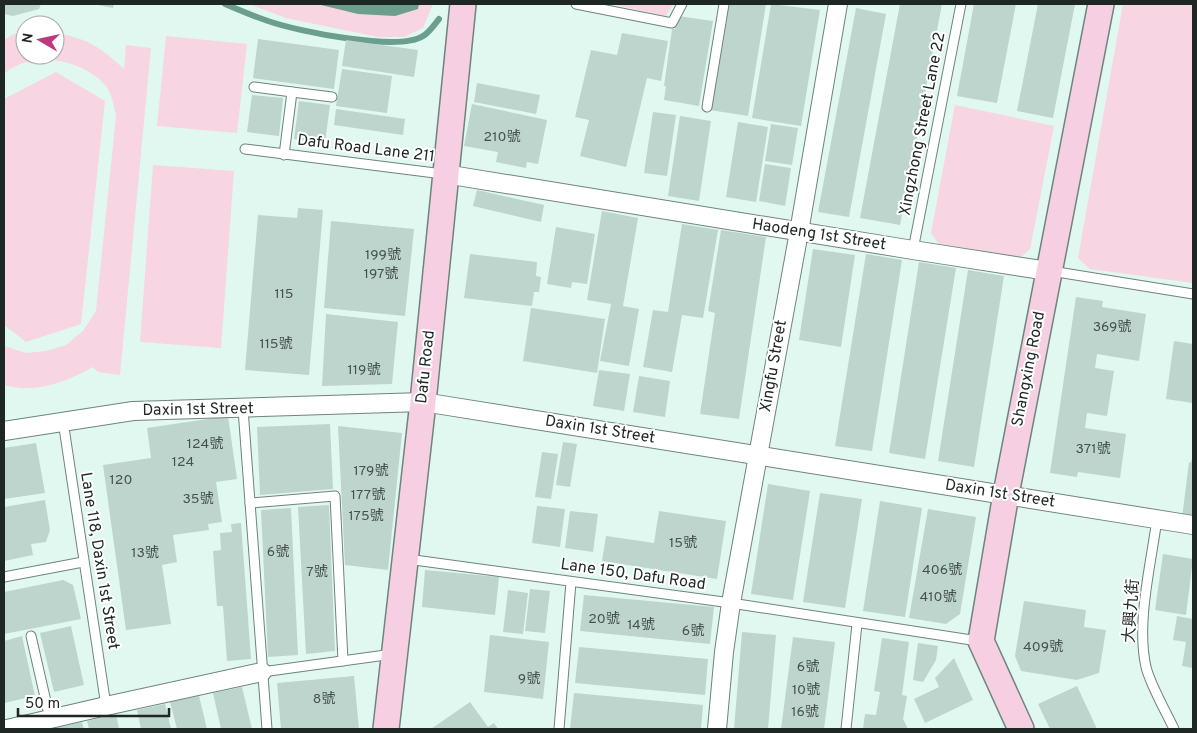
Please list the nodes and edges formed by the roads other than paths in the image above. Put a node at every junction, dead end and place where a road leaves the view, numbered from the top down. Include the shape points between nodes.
1 (462, 4) edge
2 (576, 4) edge
3 (682, 4) edge
4 (724, 4) edge
5 (838, 4) edge
6 (962, 4) edge
7 (1101, 4) edge
8 (254, 87) dead end
9 (292, 92) junction
10 (332, 97) dead end
11 (706, 106) dead end
12 (245, 149) dead end
13 (284, 155) junction
14 (446, 174) junction
15 (799, 232) junction
16 (913, 250) junction
17 (1048, 271) junction
18 (1193, 294) edge
19 (422, 402) junction
20 (243, 409) junction
21 (63, 421) junction
22 (4, 431) edge
23 (758, 455) junction
24 (1006, 494) junction
25 (250, 503) junction
26 (1158, 519) junction
27 (1193, 525) edge
28 (404, 559) junction
29 (83, 562) junction
30 (4, 577) edge
31 (571, 582) junction
32 (731, 603) junction
33 (857, 624) junction
34 (31, 636) dead end
35 (981, 642) junction
36 (393, 654) junction
37 (343, 661) junction
38 (262, 672) junction
39 (106, 706) junction
40 (50, 719) junction
41 (7, 729) edge
42 (267, 729) edge
43 (386, 729) edge
44 (559, 729) edge
45 (717, 729) edge
46 (846, 729) edge
47 (1021, 729) edge
48 (1174, 729) edge

1 - 14 street, Dafu Road
2 - 3 lane via 672,23
4 - 11 lane
5 - 15 street, Xingfu Street
6 - 16 lane, Xingzhong Street Lane 22
7 - 17 street, Shangxing Road
8 - 9 lane
9 - 10 lane
9 - 13 lane, Dafu Road Lane 211
12 - 13 lane, Dafu Road Lane 211
13 - 14 lane, Dafu Road Lane 211
14 - 15 street, Haodeng 1st Street
14 - 19 street, Dafu Road
15 - 16 street, Haodeng 1st Street
15 - 23 street, Xingfu Street
16 - 17 street, Haodeng 1st Street
17 - 18 lane, Haodeng 1st Street
17 - 24 street, Shangxing Road
19 - 20 street, Daxin 1st Street
19 - 23 street, Daxin 1st Street
19 - 28 street, Dafu Road
20 - 21 street, Daxin 1st Street via 133,411
20 - 25 lane
21 - 22 street, Daxin 1st Street
21 - 29 lane, Lane 118, Daxin 1st Street
23 - 24 street, Daxin 1st Street
23 - 32 street, Xingfu Street
24 - 26 street, Daxin 1st Street
24 - 35 street, Shangxing Road
25 - 37 lane via 336,496
25 - 38 lane
26 - 27 street, Daxin 1st Street
26 - 48 lane, 大興九街 via 1142,641 1146,668
28 - 31 lane, Lane 150, Dafu Road
28 - 36 street, Dafu Road
29 - 30 lane
29 - 39 lane, Lane 118, Daxin 1st Street
31 - 32 lane, Lane 150, Dafu Road
31 - 44 lane
32 - 33 lane, Lane 150, Dafu Road
32 - 45 street, Xingfu Street
33 - 35 lane, Lane 150, Dafu Road
33 - 46 lane
34 - 40 lane
35 - 47 street
36 - 37 lane
36 - 43 street, Dafu Road
37 - 38 lane
38 - 39 street
38 - 42 lane
39 - 40 street
40 - 41 street

